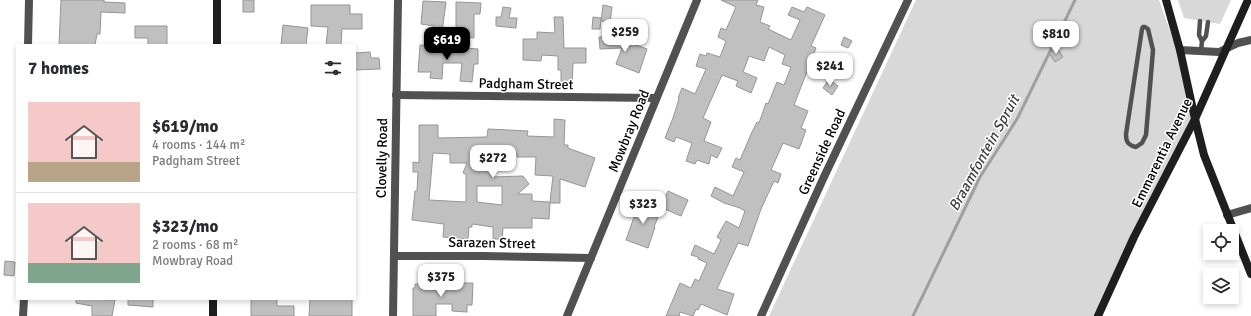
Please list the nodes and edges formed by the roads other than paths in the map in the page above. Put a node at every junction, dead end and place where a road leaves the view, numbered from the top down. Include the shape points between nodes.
1 (29, 0) edge
2 (218, 0) edge
3 (398, 0) edge
4 (697, 0) edge
5 (908, 0) edge
6 (1166, 0) edge
7 (1248, 0) edge
8 (1200, 21) dead end
9 (1208, 22) dead end
10 (1251, 40) edge
11 (1202, 42) junction
12 (28, 44) edge
13 (217, 44) edge
14 (1156, 50) joint
15 (1180, 50) junction
16 (1225, 50) junction
17 (1201, 51) junction
18 (396, 95) junction
19 (656, 98) junction
20 (1195, 119) junction
21 (1251, 208) edge
22 (1228, 215) junction
23 (394, 256) junction
24 (591, 258) junction
25 (1251, 274) edge
26 (24, 300) edge
27 (213, 300) edge
28 (24, 316) edge
29 (213, 316) edge
30 (393, 316) edge
31 (567, 316) edge
32 (761, 316) edge
33 (1098, 316) edge

1 - 12 street
2 - 13 street
3 - 18 street, Clovelly Road
4 - 19 street, Mowbray Road
5 - 32 street, Greenside Road
6 - 15 street
7 - 16 street, Emmarentia Avenue
8 - 11 lane via 1199,35
9 - 11 lane via 1206,36
10 - 16 street
11 - 17 lane
14 - 14 lane via 1148,30 1143,27 1126,134 1130,146 1136,147 1142,143 1146,135
15 - 17 street
15 - 20 street
16 - 17 street
16 - 20 street, Emmarentia Avenue
18 - 19 street, Padgham Street
18 - 23 street, Clovelly Road
19 - 24 street, Mowbray Road
20 - 22 street via 1204,155
20 - 33 street, Emmarentia Avenue via 1134,238
21 - 22 street
22 - 25 street
23 - 24 street, Sarazen Street
23 - 30 street, Clovelly Road
24 - 31 street, Mowbray Road
26 - 28 street
27 - 29 street

